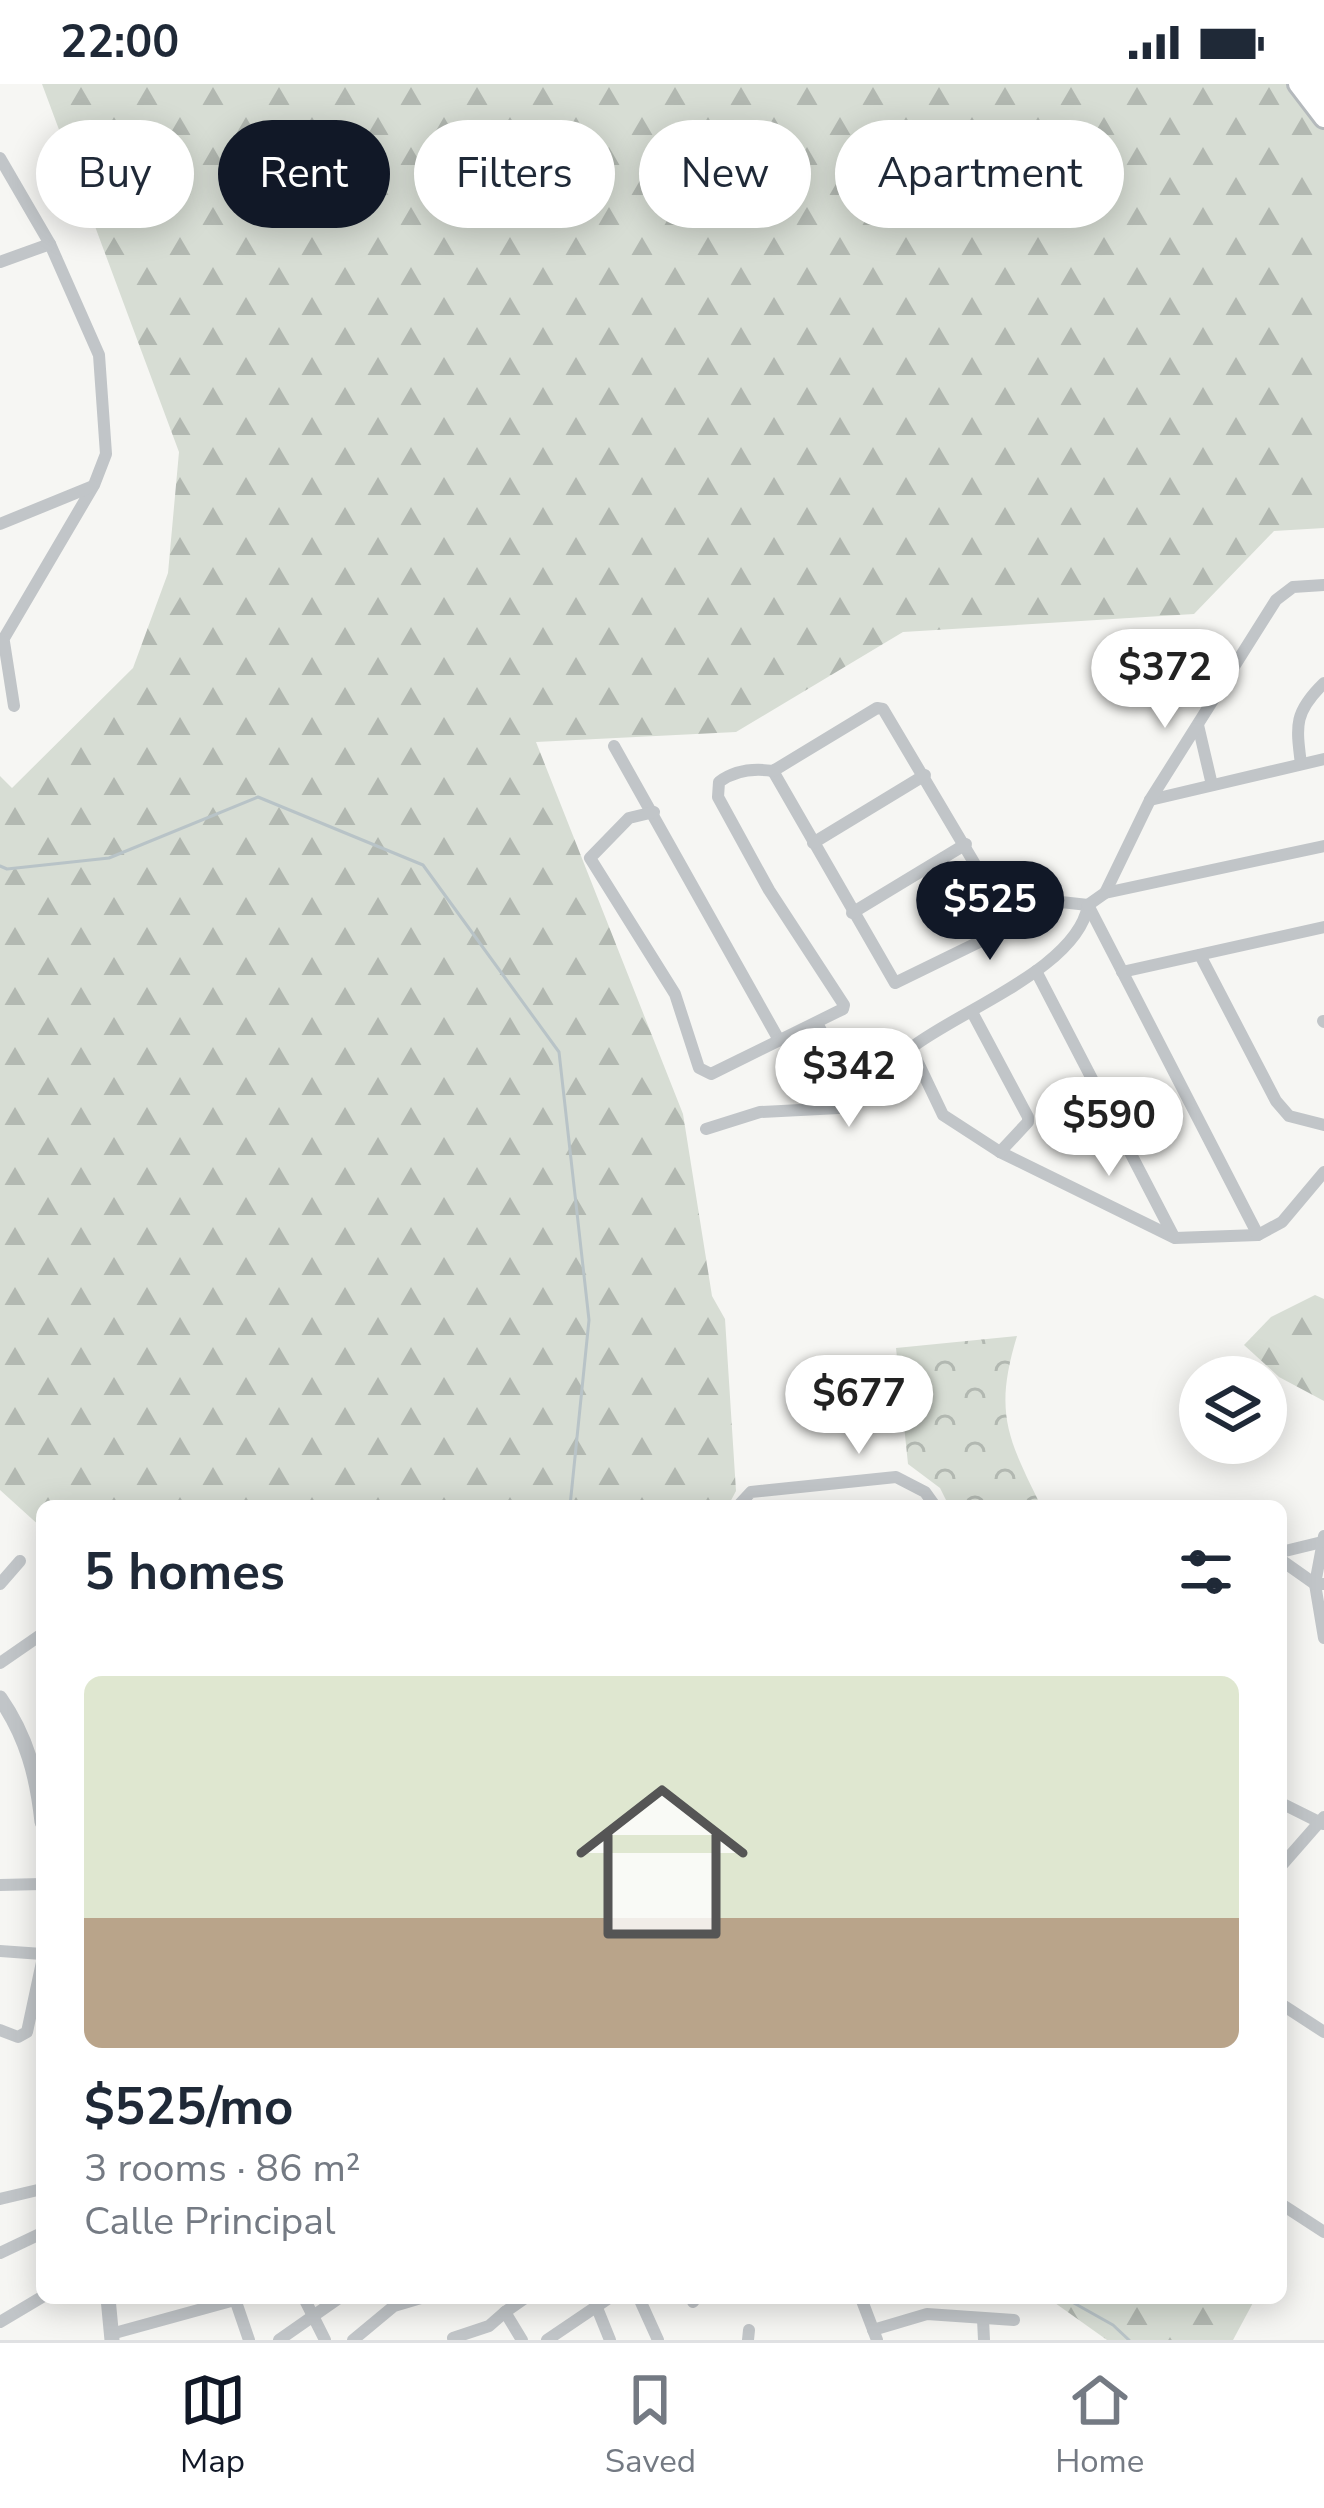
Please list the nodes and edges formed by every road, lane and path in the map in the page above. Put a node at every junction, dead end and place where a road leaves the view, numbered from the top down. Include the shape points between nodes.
1 (1298, 84) edge
2 (1316, 84) edge
3 (1324, 94) edge
4 (1324, 118) edge
5 (0, 158) edge
6 (50, 244) junction
7 (0, 262) edge
8 (94, 485) junction
9 (0, 524) edge
10 (1324, 585) edge
11 (2, 644) edge
12 (1324, 683) edge
13 (14, 706) dead end
14 (1198, 725) junction
15 (614, 746) dead end
16 (1324, 759) edge
17 (1301, 764) junction
18 (772, 771) junction
19 (925, 775) junction
20 (1212, 785) junction
21 (1150, 800) junction
22 (654, 812) junction
23 (813, 843) junction
24 (966, 844) junction
25 (1324, 846) edge
26 (1105, 893) junction
27 (1088, 904) junction
28 (852, 913) junction
29 (1011, 925) junction
30 (1324, 927) edge
31 (1200, 955) junction
32 (1036, 970) junction
33 (1122, 972) junction
34 (972, 1012) junction
35 (817, 1023) junction
36 (779, 1040) junction
37 (1324, 1125) edge
38 (706, 1129) dead end
39 (1000, 1152) junction
40 (1324, 1172) edge
41 (1258, 1235) junction
42 (1174, 1238) junction
43 (744, 1500) edge
44 (931, 1500) edge
45 (1323, 1539) edge
46 (1287, 1554) edge
47 (1287, 1560) edge
48 (20, 1561) dead end
49 (0, 1584) edge
50 (1320, 1584) edge
51 (36, 1638) edge
52 (1324, 1639) edge
53 (0, 1663) edge
54 (0, 1698) edge
55 (36, 1761) edge
56 (1287, 1806) edge
57 (1322, 1821) edge
58 (1287, 1859) edge
59 (36, 1884) edge
60 (0, 1885) edge
61 (0, 1951) edge
62 (36, 1957) edge
63 (36, 1988) edge
64 (1287, 2008) edge
65 (0, 2030) edge
66 (1324, 2032) edge
67 (36, 2189) edge
68 (1, 2196) edge
69 (1287, 2208) edge
70 (1324, 2232) edge
71 (36, 2236) edge
72 (0, 2252) edge
73 (36, 2301) edge
74 (109, 2304) edge
75 (199, 2304) edge
76 (240, 2304) edge
77 (307, 2304) edge
78 (331, 2304) edge
79 (394, 2304) edge
80 (516, 2304) edge
81 (596, 2304) edge
82 (601, 2304) edge
83 (642, 2304) edge
84 (863, 2304) edge
85 (505, 2312) junction
86 (315, 2317) junction
87 (983, 2319) junction
88 (1014, 2320) dead end
89 (0, 2322) edge
90 (875, 2335) edge
91 (112, 2337) edge
92 (453, 2338) edge
93 (249, 2340) edge
94 (279, 2340) edge
95 (325, 2340) edge
96 (353, 2340) edge
97 (522, 2340) edge
98 (547, 2340) edge
99 (610, 2340) edge
100 (658, 2340) edge
101 (984, 2340) edge

1 - 4 main road
2 - 3 main road
5 - 6 street
6 - 7 street
6 - 8 street via 99,355 106,454
8 - 9 street
8 - 11 street
10 - 14 street via 1293,587 1276,600
11 - 13 street
12 - 17 street via 1301,707
14 - 20 street
14 - 21 street
15 - 22 street
16 - 17 street
17 - 20 street
18 - 19 street via 877,708
18 - 23 street
18 - 35 street via 731,773 719,782 718,797 842,1000 843,1010
19 - 23 street
19 - 24 street
20 - 21 street
21 - 26 street
22 - 36 street
22 - 36 street via 629,818 590,858 675,994 698,1068 711,1074
23 - 28 street
24 - 28 street
24 - 29 street
25 - 26 street
26 - 27 street
27 - 29 street via 1060,902
27 - 32 street via 1084,926
27 - 33 street
28 - 29 street via 895,983
30 - 31 street
31 - 33 street
31 - 37 street via 1276,1101 1289,1116
32 - 34 street
32 - 42 street
33 - 41 street
34 - 39 street via 1028,1118
34 - 39 street via 911,1052 943,1115
35 - 36 street
35 - 38 street via 851,1097 838,1108 760,1112
39 - 42 street
40 - 41 street via 1282,1222
41 - 42 street
43 - 44 street via 751,1492 896,1477
45 - 46 street
45 - 50 street
47 - 50 street
48 - 49 street
50 - 52 street
51 - 53 street
54 - 55 street
56 - 57 street
57 - 58 street
59 - 60 street
61 - 62 street
63 - 65 street via 27,2032
64 - 66 street
67 - 68 street
69 - 70 street
71 - 72 street
73 - 89 street
74 - 91 street
75 - 91 street
76 - 93 street
77 - 86 street
78 - 86 street
79 - 96 street
80 - 85 street
81 - 98 street
82 - 99 street
83 - 100 street
84 - 90 street
85 - 92 street
85 - 97 street
86 - 94 street
86 - 95 street
87 - 88 street
87 - 90 street via 927,2314
87 - 101 street

